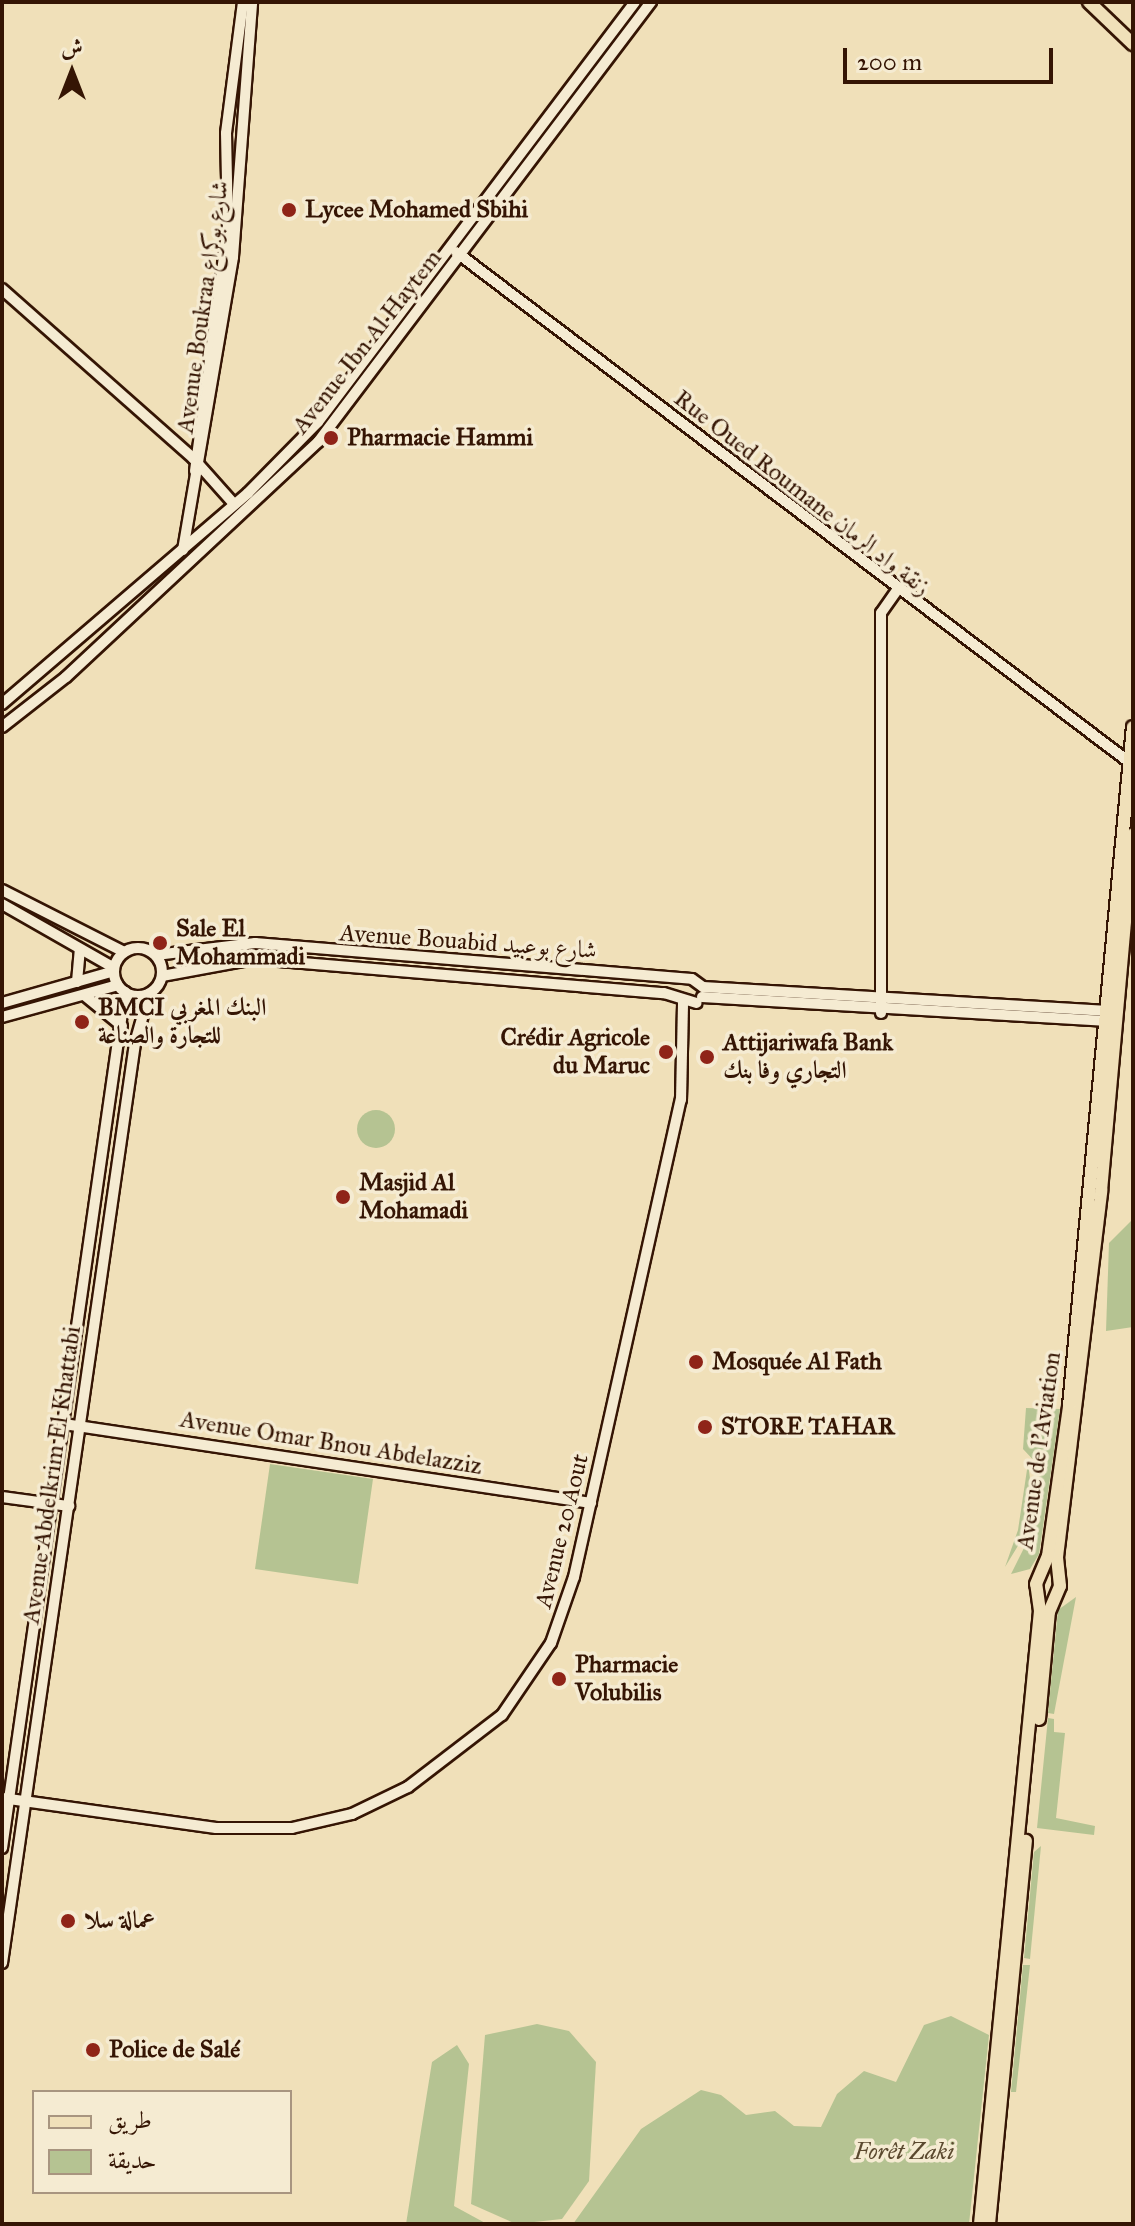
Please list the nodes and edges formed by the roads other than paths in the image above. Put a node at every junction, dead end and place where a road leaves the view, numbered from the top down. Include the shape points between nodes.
1 (243, 2) edge
2 (252, 2) edge
3 (635, 2) edge
4 (651, 2) edge
5 (1089, 2) edge
6 (1099, 2) edge
7 (1133, 35) edge
8 (1133, 44) edge
9 (226, 133) junction
10 (244, 137) junction
11 (227, 145) junction
12 (449, 247) junction
13 (460, 255) junction
14 (2, 289) edge
15 (196, 461) junction
16 (234, 504) junction
17 (186, 524) junction
18 (202, 531) junction
19 (181, 547) junction
20 (189, 562) junction
21 (897, 590) junction
22 (58, 655) junction
23 (46, 664) junction
24 (71, 666) junction
25 (56, 680) junction
26 (2, 704) edge
27 (2, 727) edge
28 (1133, 727) edge
29 (1131, 765) edge
30 (1133, 834) edge
31 (2, 890) edge
32 (2, 904) edge
33 (80, 950) junction
34 (124, 952) junction
35 (156, 955) junction
36 (114, 969) junction
37 (162, 976) junction
38 (77, 982) junction
39 (681, 983) junction
40 (121, 989) junction
41 (82, 994) junction
42 (149, 994) junction
43 (700, 996) junction
44 (681, 1000) junction
45 (2, 1003) edge
46 (881, 1007) junction
47 (1109, 1016) junction
48 (2, 1017) edge
49 (122, 1026) junction
50 (687, 1027) junction
51 (64, 1424) junction
52 (80, 1426) junction
53 (2, 1497) edge
54 (591, 1503) junction
55 (52, 1504) junction
56 (69, 1506) junction
57 (1050, 1574) junction
58 (1047, 1595) junction
59 (5, 1798) edge
60 (23, 1802) junction
61 (2, 1848) edge
62 (2, 1963) edge
63 (980, 2224) edge
64 (989, 2224) edge

1 - 9 street
2 - 10 street, Avenue Boukraa شارع بوكراع
3 - 12 street, Avenue Ibn Al Haytem
4 - 13 street, Avenue Ibn Al Haytem
5 - 8 main road
6 - 7 main road
9 - 10 street via 237,127
9 - 11 street, Avenue Boukraa شارع بوكراع
10 - 11 street
10 - 15 street, Avenue Boukraa شارع بوكراع
11 - 15 street, Avenue Boukraa شارع بوكراع via 228,228
12 - 13 street, Rue Oued Roumane زنقة واد الرمان
12 - 16 street, Avenue Ibn Al Haytem via 318,422
13 - 20 street, Avenue Ibn Al Haytem via 324,435
13 - 21 street, Rue Oued Roumane زنقة واد الرمان
14 - 15 street
15 - 16 street
15 - 17 street, Avenue Boukraa شارع بوكراع
16 - 18 street, Avenue Ibn Al Haytem
17 - 18 street
17 - 19 street, Avenue Boukraa شارع بوكراع
18 - 19 street, Avenue Ibn Al Haytem
19 - 20 street
19 - 22 street, Avenue Ibn Al Haytem
20 - 24 street, Avenue Ibn Al Haytem
21 - 29 street, Rue Oued Roumane زنقة واد الرمان
21 - 46 street via 881,613
22 - 23 street, Avenue Ibn Al Haytem
22 - 24 street
23 - 25 street
23 - 26 street
24 - 25 street, Avenue Ibn Al Haytem
25 - 27 street
28 - 29 main road, Avenue de l'Aviation
29 - 47 main road, Avenue de l'Aviation
30 - 47 main road, Avenue de l'Aviation
31 - 34 street
32 - 33 street
33 - 36 street
33 - 38 street
34 - 35 street via 138,947
34 - 36 street
35 - 37 street
35 - 39 street, Avenue Bouabid شارع بوعبيد via 255,943
36 - 38 street
36 - 40 street
37 - 42 street
37 - 44 street, Avenue Bouabid شارع بوعبيد via 255,959
38 - 45 street
39 - 43 street, Avenue Bouabid شارع بوعبيد via 692,979
39 - 44 street, Avenue 20 Aout
40 - 41 street
40 - 42 street
40 - 49 street, Avenue Abdelkrim El Khattabi
41 - 48 street
41 - 49 street
42 - 52 street, Avenue Abdelkrim El Khattabi
43 - 44 street, Avenue Bouabid شارع بوعبيد
43 - 46 street
43 - 50 street, Avenue 20 Aout
44 - 50 street, Avenue 20 Aout
46 - 47 street
47 - 57 main road, Avenue de l'Aviation
49 - 51 street, Avenue Abdelkrim El Khattabi
50 - 54 street, Avenue 20 Aout via 681,1100
51 - 52 street, Avenue Omar Bnou Abdelazziz
51 - 55 street, Avenue Abdelkrim El Khattabi
52 - 54 street, Avenue Omar Bnou Abdelazziz
52 - 56 street, Avenue Abdelkrim El Khattabi
53 - 55 street
54 - 60 street, Avenue 20 Aout via 568,1601 527,1685 467,1748 396,1793 340,1818 269,1831
55 - 56 street
55 - 59 street, Avenue Abdelkrim El Khattabi
56 - 60 street, Avenue Abdelkrim El Khattabi
57 - 58 main road, Avenue de l'Aviation via 1060,1586
57 - 58 main road, Avenue de l'Aviation via 1036,1584
58 - 63 main road, Avenue de l'Aviation
58 - 64 main road, Avenue de l'Aviation
59 - 60 street, Avenue 20 Aout
59 - 61 street, Avenue Abdelkrim El Khattabi
60 - 62 street, Avenue Abdelkrim El Khattabi

